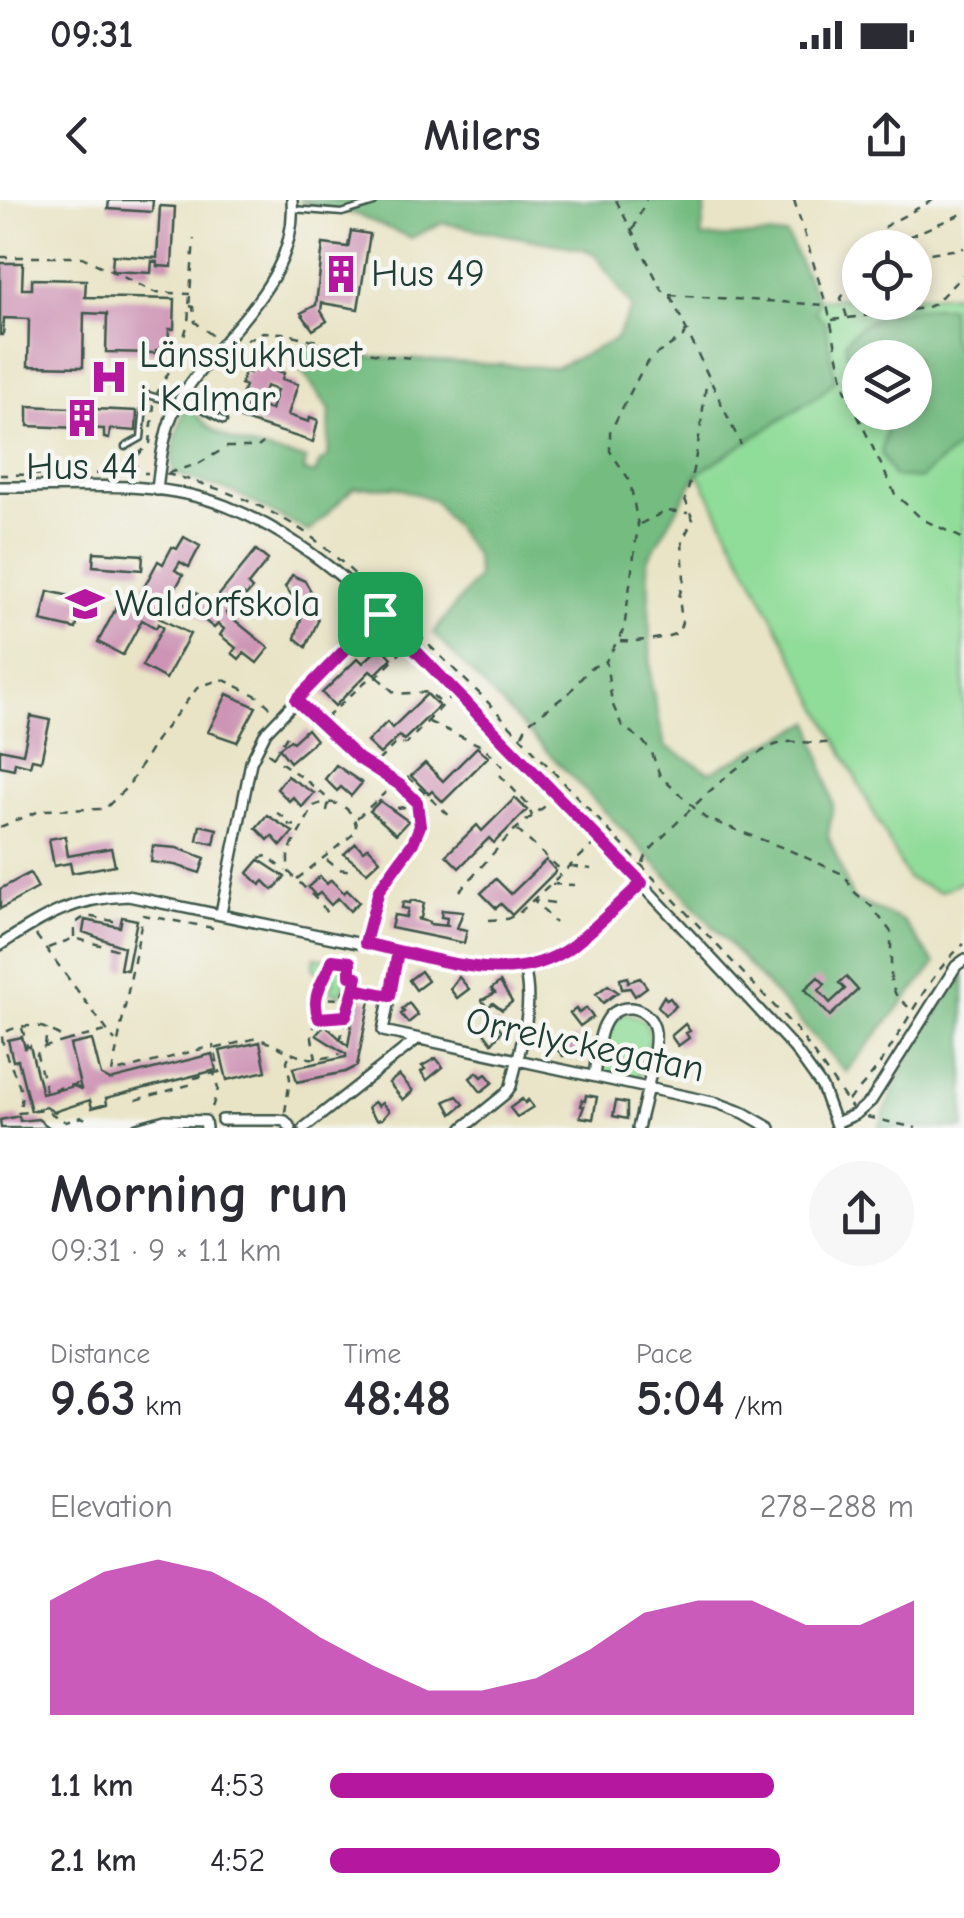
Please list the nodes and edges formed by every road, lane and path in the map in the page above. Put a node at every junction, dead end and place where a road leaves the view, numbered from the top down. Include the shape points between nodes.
1 (616, 200) edge
2 (646, 200) edge
3 (794, 200) edge
4 (933, 200) edge
5 (374, 203) dead end
6 (292, 204) edge
7 (964, 214) edge
8 (882, 230) edge
9 (925, 230) edge
10 (632, 232) junction
11 (194, 238) dead end
12 (964, 248) edge
13 (932, 250) edge
14 (0, 257) edge
15 (964, 274) edge
16 (192, 294) junction
17 (670, 296) junction
18 (826, 305) junction
19 (932, 305) edge
20 (190, 306) junction
21 (842, 319) edge
22 (830, 320) junction
23 (198, 323) dead end
24 (686, 331) junction
25 (226, 354) dead end
26 (414, 358) dead end
27 (710, 381) junction
28 (156, 395) junction
29 (179, 400) junction
30 (224, 421) dead end
31 (263, 442) dead end
32 (741, 444) dead end
33 (125, 447) dead end
34 (134, 473) junction
35 (163, 474) junction
36 (0, 475) edge
37 (0, 487) edge
38 (158, 490) junction
39 (690, 514) junction
40 (638, 526) junction
41 (964, 539) edge
42 (380, 614) junction
43 (617, 641) junction
44 (410, 644) junction
45 (606, 661) junction
46 (377, 677) junction
47 (457, 691) junction
48 (296, 700) junction
49 (443, 705) junction
50 (280, 716) junction
51 (428, 721) junction
52 (320, 724) junction
53 (288, 734) dead end
54 (521, 737) dead end
55 (833, 742) dead end
56 (258, 747) junction
57 (273, 757) junction
58 (371, 768) junction
59 (506, 770) dead end
60 (500, 775) dead end
61 (400, 785) junction
62 (386, 792) dead end
63 (557, 795) junction
64 (329, 801) junction
65 (693, 808) junction
66 (277, 814) dead end
67 (326, 815) dead end
68 (532, 818) junction
69 (356, 819) junction
70 (453, 819) dead end
71 (301, 826) junction
72 (0, 827) edge
73 (516, 829) junction
74 (599, 839) junction
75 (260, 858) dead end
76 (326, 859) junction
77 (570, 866) junction
78 (592, 868) dead end
79 (288, 871) junction
80 (353, 872) dead end
81 (564, 872) junction
82 (297, 879) junction
83 (642, 883) junction
84 (550, 884) junction
85 (574, 886) dead end
86 (460, 891) dead end
87 (534, 900) junction
88 (554, 904) dead end
89 (221, 913) junction
90 (330, 919) dead end
91 (489, 920) dead end
92 (118, 922) dead end
93 (555, 923) dead end
94 (29, 926) junction
95 (213, 928) dead end
96 (74, 938) junction
97 (365, 943) junction
98 (964, 944) edge
99 (0, 945) edge
100 (46, 949) junction
101 (119, 950) dead end
102 (398, 951) junction
103 (964, 960) edge
104 (524, 968) junction
105 (350, 976) junction
106 (354, 989) junction
107 (390, 996) junction
108 (317, 998) junction
109 (913, 1011) junction
110 (346, 1016) junction
111 (319, 1018) junction
112 (22, 1026) junction
113 (47, 1028) junction
114 (107, 1030) junction
115 (1, 1037) edge
116 (66, 1040) junction
117 (416, 1040) junction
118 (340, 1041) dead end
119 (116, 1043) junction
120 (27, 1046) dead end
121 (45, 1048) junction
122 (214, 1049) junction
123 (290, 1054) junction
124 (340, 1054) dead end
125 (316, 1059) junction
126 (516, 1061) junction
127 (214, 1073) junction
128 (594, 1076) junction
129 (77, 1084) dead end
130 (647, 1086) junction
131 (136, 1100) dead end
132 (846, 1101) junction
133 (856, 1114) junction
134 (222, 1120) dead end
135 (206, 1123) edge
136 (288, 1125) edge
137 (837, 1126) edge
138 (89, 1128) edge
139 (137, 1128) edge
140 (304, 1128) edge
141 (463, 1128) edge
142 (638, 1128) edge
143 (770, 1128) edge
144 (916, 1128) edge

1 - 10 path
2 - 10 path
3 - 18 path
4 - 8 path
5 - 6 lane via 342,213
6 - 29 street via 276,273
7 - 9 path
10 - 17 path
11 - 16 path
12 - 13 path
14 - 16 path via 82,257 154,292
15 - 19 path
16 - 20 path
17 - 18 path
17 - 24 path
18 - 22 path
20 - 23 path
20 - 28 path via 179,354
21 - 22 path
22 - 41 path via 845,389 895,494 922,519
24 - 27 path
24 - 40 path via 642,370 610,432 610,451 630,481
25 - 26 path via 263,332
27 - 32 path
27 - 39 path via 685,500
28 - 29 lane
28 - 33 lane via 145,394 142,438
28 - 34 path via 150,443
29 - 30 lane
29 - 35 street
31 - 35 path via 227,448
34 - 35 path
34 - 36 path
35 - 38 street
37 - 38 street
38 - 42 street via 222,504 281,531
39 - 40 path via 666,511
39 - 43 path via 682,541 679,632 666,639
40 - 43 path
42 - 44 street
42 - 48 street
43 - 45 path
44 - 46 path
44 - 47 street
45 - 54 path via 528,723
45 - 65 path via 622,726 642,740 660,776
46 - 49 path via 396,694 428,692
46 - 52 path
47 - 49 path
47 - 63 street
48 - 50 street
48 - 52 street
49 - 51 path
50 - 56 street
50 - 72 path via 222,679 198,687 105,810 42,810
51 - 58 path
51 - 59 path via 484,747
52 - 58 street
53 - 57 path
55 - 65 path via 769,748
56 - 57 path
56 - 89 street
57 - 64 path
58 - 61 street
60 - 68 path
61 - 70 path via 408,776
61 - 97 street via 417,802 420,826 379,890
62 - 69 path
63 - 68 path
63 - 74 street
64 - 67 path
64 - 69 path
64 - 71 path via 314,806
65 - 109 path via 844,875 891,932 892,984
65 - 132 path via 642,866 797,1030
66 - 71 path
68 - 73 path
69 - 76 path via 356,832
71 - 79 path
73 - 81 path
73 - 86 path
74 - 77 path
74 - 83 street
75 - 79 path
76 - 80 path
76 - 82 path
77 - 78 path
77 - 81 path
79 - 82 path
81 - 84 path
82 - 90 path
83 - 104 street via 574,945
83 - 137 street via 794,1048 822,1087
84 - 85 path
84 - 87 path
87 - 88 path
87 - 91 path via 508,919
87 - 93 path
89 - 94 street via 106,897 74,903
89 - 97 street
92 - 96 path via 86,916 74,924
94 - 99 street
94 - 100 path
95 - 119 path via 143,915
96 - 100 path
96 - 101 path
97 - 102 street
98 - 109 path
100 - 114 path
102 - 104 street via 483,969
102 - 107 street
103 - 133 street
104 - 126 street via 529,1006
105 - 106 path via 357,977
105 - 108 path via 340,999
105 - 108 path via 350,962 332,960
106 - 107 path
106 - 110 path
107 - 117 street, Orrelyckegatan via 383,1031
108 - 111 path
109 - 132 path via 874,1072
110 - 111 path
110 - 118 path
111 - 125 path via 311,1034
112 - 113 path
112 - 115 path
112 - 120 path
113 - 116 path
113 - 121 path
114 - 116 path
114 - 119 path
115 - 138 path via 20,1084 18,1113 45,1110 66,1122 81,1117
116 - 121 path
117 - 126 street, Orrelyckegatan
117 - 140 street
119 - 122 path via 112,1072
121 - 129 path via 36,1055 46,1091
122 - 123 path via 257,1038
122 - 127 path via 220,1072
123 - 125 path
123 - 136 path
124 - 125 path
126 - 128 street, Orrelyckegatan
126 - 141 street via 505,1094
127 - 131 path
127 - 135 path via 218,1089
128 - 130 street, Orrelyckegatan
128 - 130 street via 607,1018 638,1010 650,1017 656,1035
130 - 142 street
130 - 143 street, Orrelyckegatan via 733,1108
132 - 133 path
133 - 137 street
133 - 144 path
134 - 136 street
135 - 139 street via 165,1120

